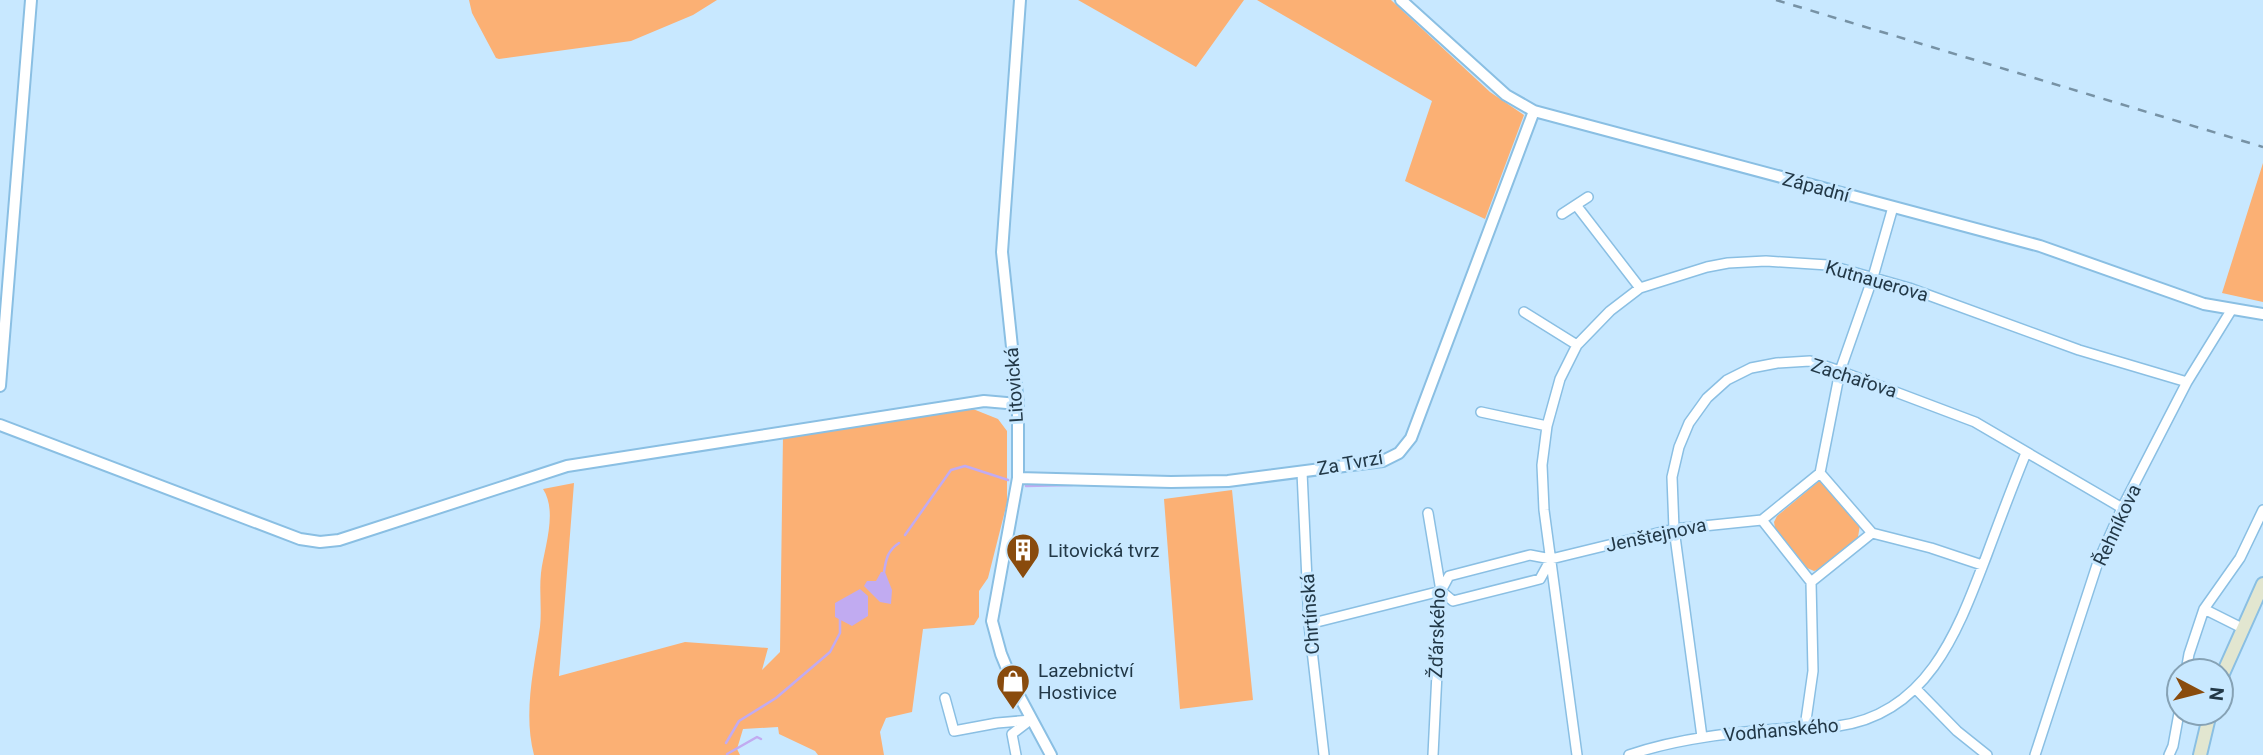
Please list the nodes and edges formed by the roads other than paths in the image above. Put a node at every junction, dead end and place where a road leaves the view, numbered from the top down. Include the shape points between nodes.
1 (31, 0) edge
2 (1020, 0) edge
3 (1401, 0) edge
4 (1534, 111) junction
5 (1588, 197) dead end
6 (1576, 205) junction
7 (1892, 207) junction
8 (1562, 214) dead end
9 (1872, 277) junction
10 (1640, 288) junction
11 (2232, 309) junction
12 (1524, 312) dead end
13 (2263, 314) edge
14 (1577, 345) junction
15 (1840, 371) junction
16 (2187, 382) junction
17 (0, 386) edge
18 (1018, 404) junction
19 (1481, 412) dead end
20 (0, 425) edge
21 (1547, 426) junction
22 (2026, 453) junction
23 (1302, 472) junction
24 (1820, 473) junction
25 (1018, 478) junction
26 (2122, 508) junction
27 (2263, 510) edge
28 (1428, 513) dead end
29 (1762, 520) junction
30 (1674, 529) junction
31 (1872, 533) junction
32 (1551, 559) junction
33 (1982, 565) junction
34 (1811, 582) junction
35 (2263, 584) edge
36 (1441, 591) junction
37 (2204, 609) junction
38 (1309, 624) junction
39 (2242, 628) junction
40 (2188, 657) edge
41 (2230, 657) edge
42 (1916, 689) junction
43 (944, 698) dead end
44 (1031, 720) junction
45 (1805, 727) junction
46 (2176, 727) edge
47 (2207, 727) edge
48 (1702, 737) junction
49 (1016, 755) edge
50 (1051, 755) edge
51 (1324, 755) edge
52 (1433, 755) edge
53 (1577, 755) edge
54 (1629, 755) edge
55 (1987, 755) edge
56 (2035, 755) edge
57 (2169, 755) edge
58 (2200, 755) edge

1 - 17 street
2 - 18 street, Litovická via 1002,252
3 - 4 street, Západní via 1506,95
4 - 7 street, Západní
4 - 23 street, Za Tvrzí via 1411,438 1399,453 1382,461
5 - 6 street
6 - 8 street
6 - 10 street
7 - 9 street
7 - 11 street, Západní via 2040,246 2204,304
9 - 10 street, Kutnauerova via 1828,265 1766,261 1707,267
9 - 15 street
9 - 16 street, Kutnauerova via 2079,350
10 - 14 street, Kutnauerova
11 - 13 street, Západní
11 - 16 street, Řehníkova
12 - 14 street
14 - 21 street, Kutnauerova via 1560,379
15 - 22 street, Zachařova via 1975,422
15 - 24 street
15 - 30 street, Zachařova via 1810,361 1751,368 1727,380 1707,398 1689,423 1674,467
16 - 26 street, Řehníkova
18 - 20 street via 984,401 567,466 339,540 320,542 299,539
18 - 25 street, Litovická
19 - 21 street
21 - 32 street, Kutnauerova via 1542,465
22 - 26 street, Zachařova
22 - 33 street, Vodňanského
23 - 25 street, Za Tvrzí via 1228,481
23 - 38 street, Chrtínská
24 - 29 street
24 - 31 street
25 - 44 street, Litovická via 992,621 1001,654
26 - 56 street, Řehníkova via 2098,562
27 - 37 street via 2240,558
28 - 36 street, Žďárského
29 - 30 street, Jenštejnova
29 - 34 street
30 - 32 street, Jenštejnova
30 - 48 street, Zachařova
31 - 33 street
31 - 34 street
32 - 36 street, Jenštejnova via 1530,555 1450,576
32 - 36 street, Jenštejnova via 1540,579 1453,601
32 - 53 street, Kutnauerova
33 - 42 street, Vodňanského via 1967,609 1945,651
34 - 45 street via 1813,671
35 - 39 main road
36 - 38 street, Jenštejnova
36 - 52 street, Žďárského
37 - 39 street
37 - 40 street
38 - 51 street, Chrtínská
39 - 41 main road
42 - 45 street, Vodňanského via 1894,708 1871,718 1839,726
42 - 55 street
43 - 44 street via 954,731
44 - 49 street via 1012,734
44 - 50 street, Litovická
45 - 48 street, Vodňanského
46 - 57 street
47 - 58 main road
48 - 54 street, Vodňanského

